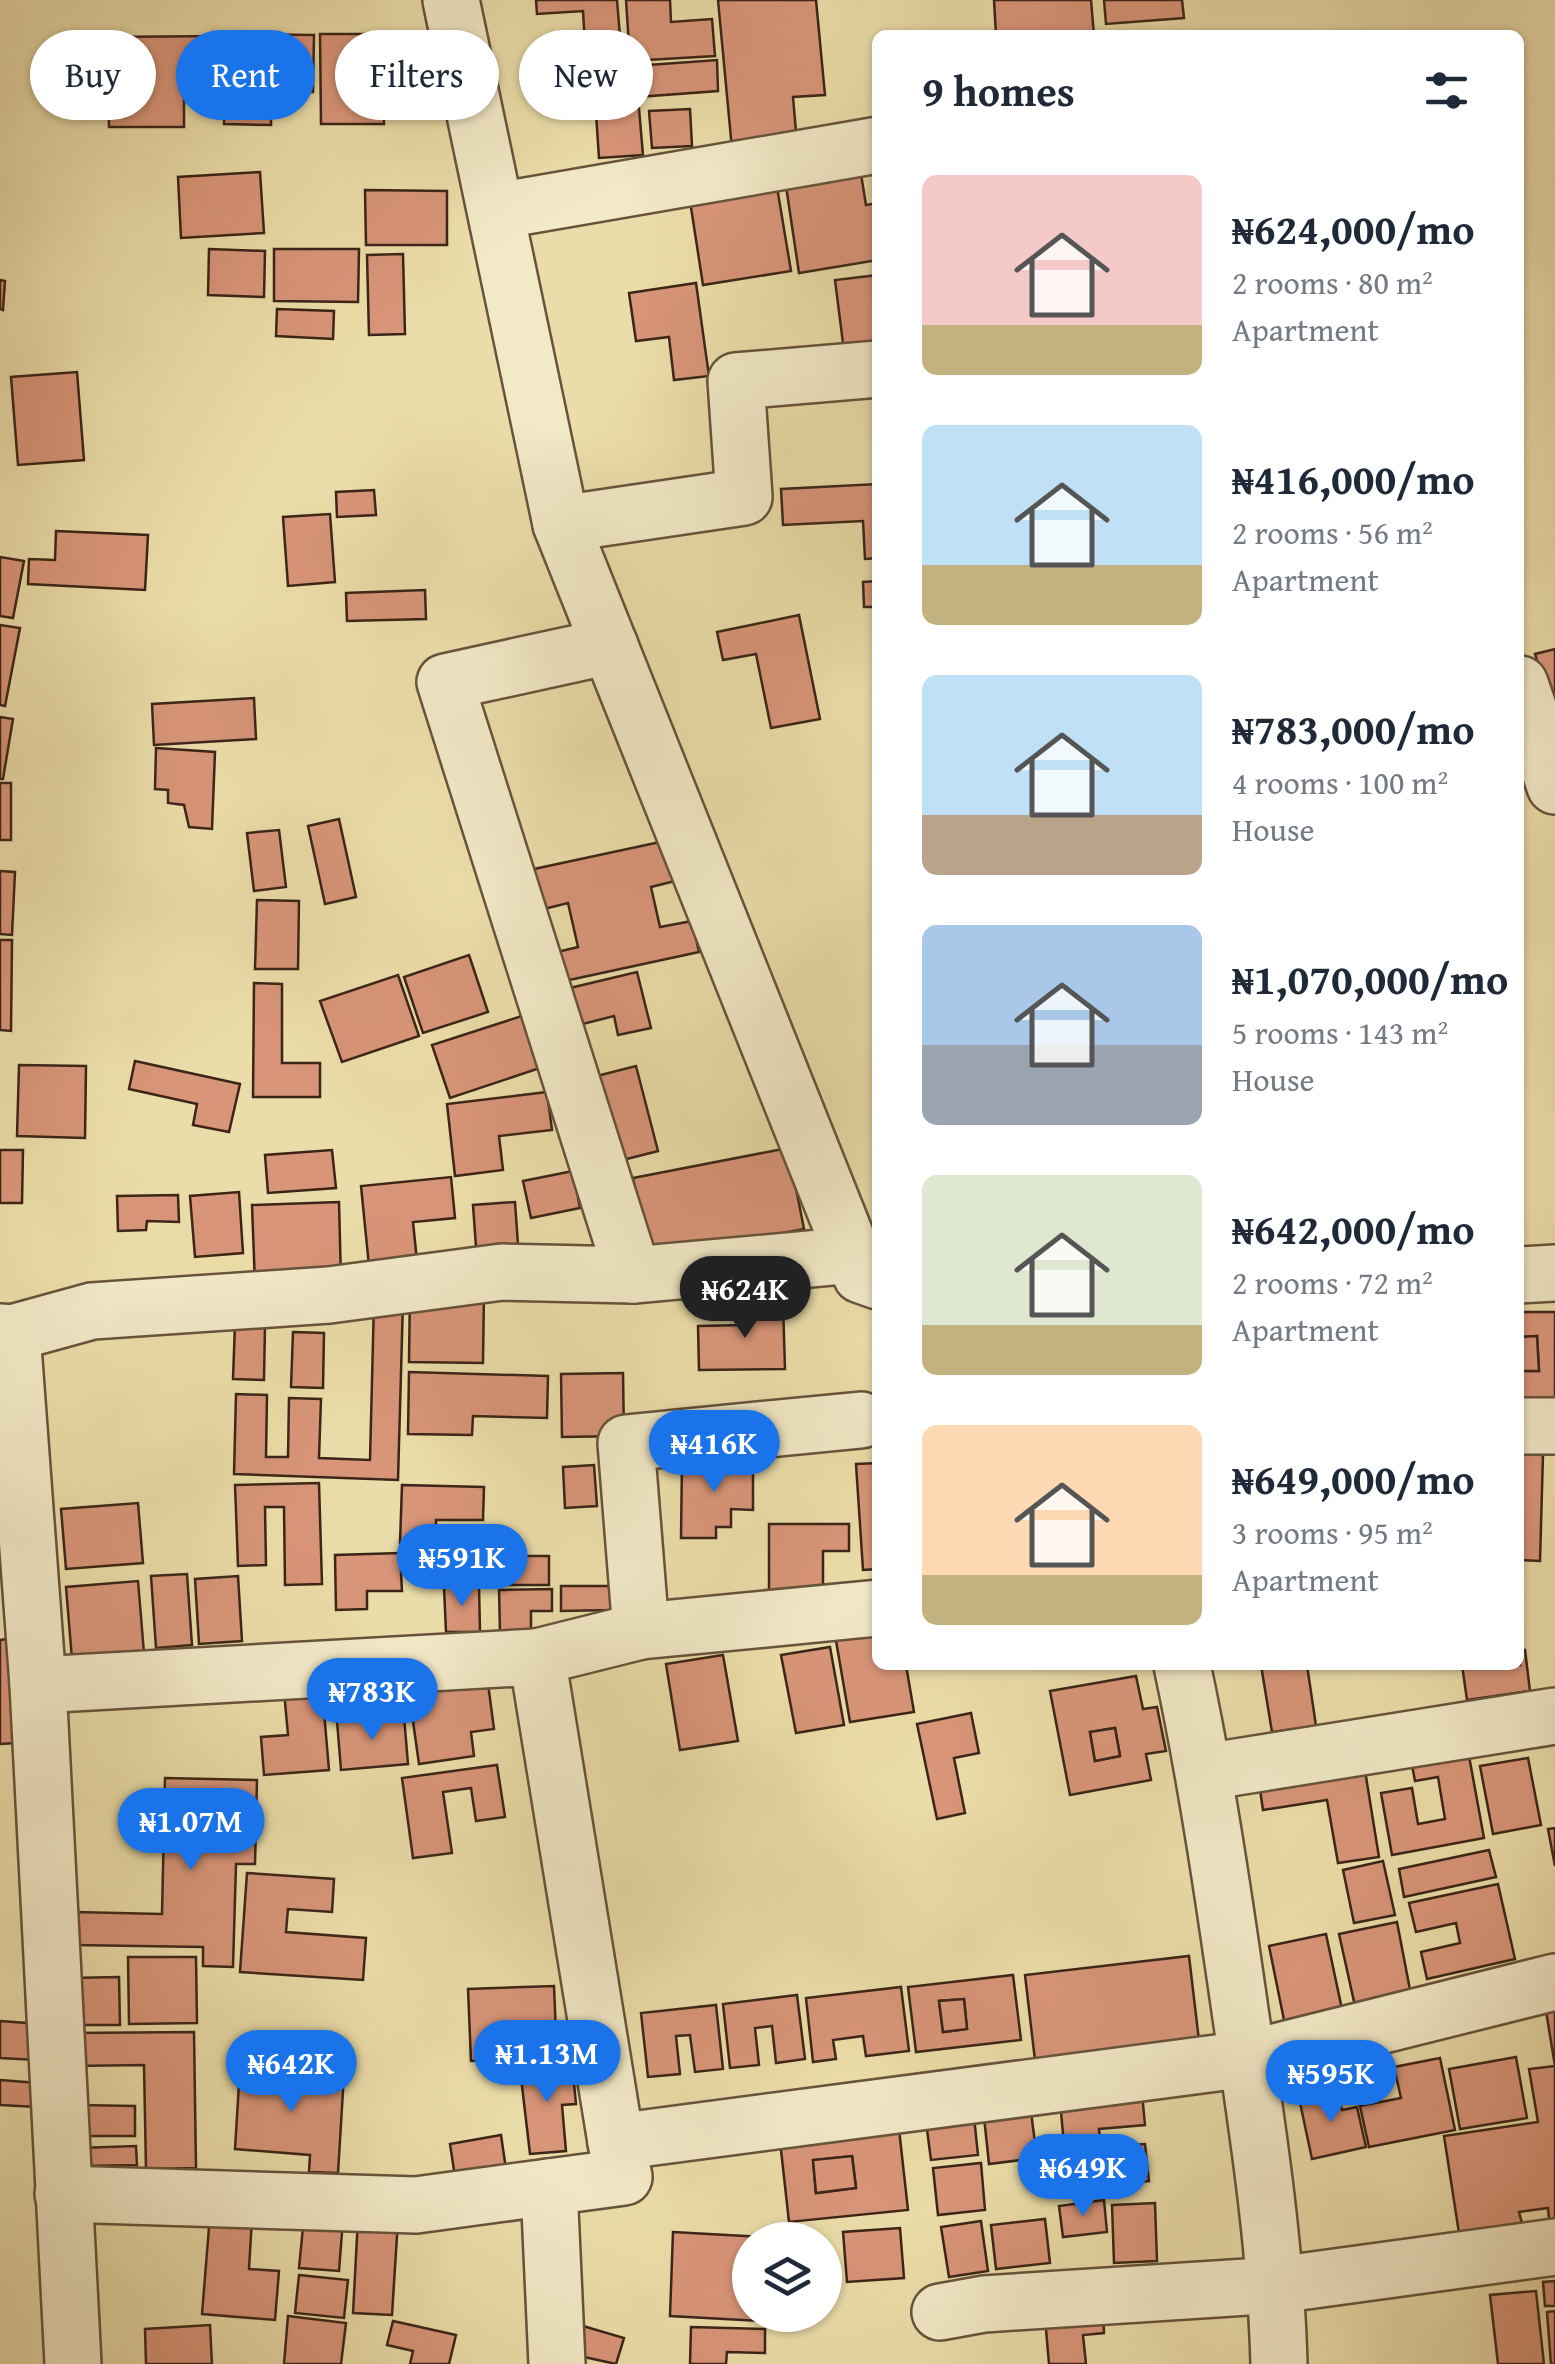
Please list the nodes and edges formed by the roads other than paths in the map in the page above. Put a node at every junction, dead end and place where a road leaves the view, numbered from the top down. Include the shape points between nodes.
1 (451, 0) edge
2 (872, 146) edge
3 (496, 211) junction
4 (872, 369) edge
5 (561, 524) junction
6 (610, 646) junction
7 (1524, 696) edge
8 (1555, 786) edge
9 (865, 1268) edge
10 (1555, 1273) edge
11 (632, 1275) junction
12 (1524, 1275) edge
13 (6, 1332) edge
14 (861, 1420) dead end
15 (1524, 1426) edge
16 (1555, 1426) edge
17 (872, 1609) edge
18 (641, 1631) junction
19 (538, 1657) junction
20 (1183, 1670) edge
21 (38, 1685) junction
22 (1555, 1716) edge
23 (1205, 1772) junction
24 (1555, 1982) edge
25 (1248, 2059) junction
26 (616, 2142) junction
27 (549, 2187) junction
28 (63, 2194) junction
29 (1555, 2247) edge
30 (1277, 2284) junction
31 (940, 2312) dead end
32 (73, 2364) edge
33 (557, 2364) edge
34 (1279, 2364) edge

1 - 3 street
2 - 3 street
3 - 5 street
4 - 5 street via 736,380 744,497
5 - 6 street
6 - 9 street
6 - 11 street via 445,682
7 - 8 street
9 - 11 street
10 - 12 street
11 - 13 street via 502,1272 330,1295 92,1311
13 - 21 street
14 - 18 street via 626,1443
15 - 16 street
17 - 18 street
18 - 19 street
19 - 21 street
19 - 26 street
20 - 23 street
21 - 28 street
22 - 23 street
23 - 25 street
24 - 25 street
25 - 26 street
25 - 30 street
26 - 27 street via 624,2177
27 - 28 street via 416,2206
27 - 33 street
28 - 32 street
29 - 30 street
30 - 31 street
30 - 34 street

